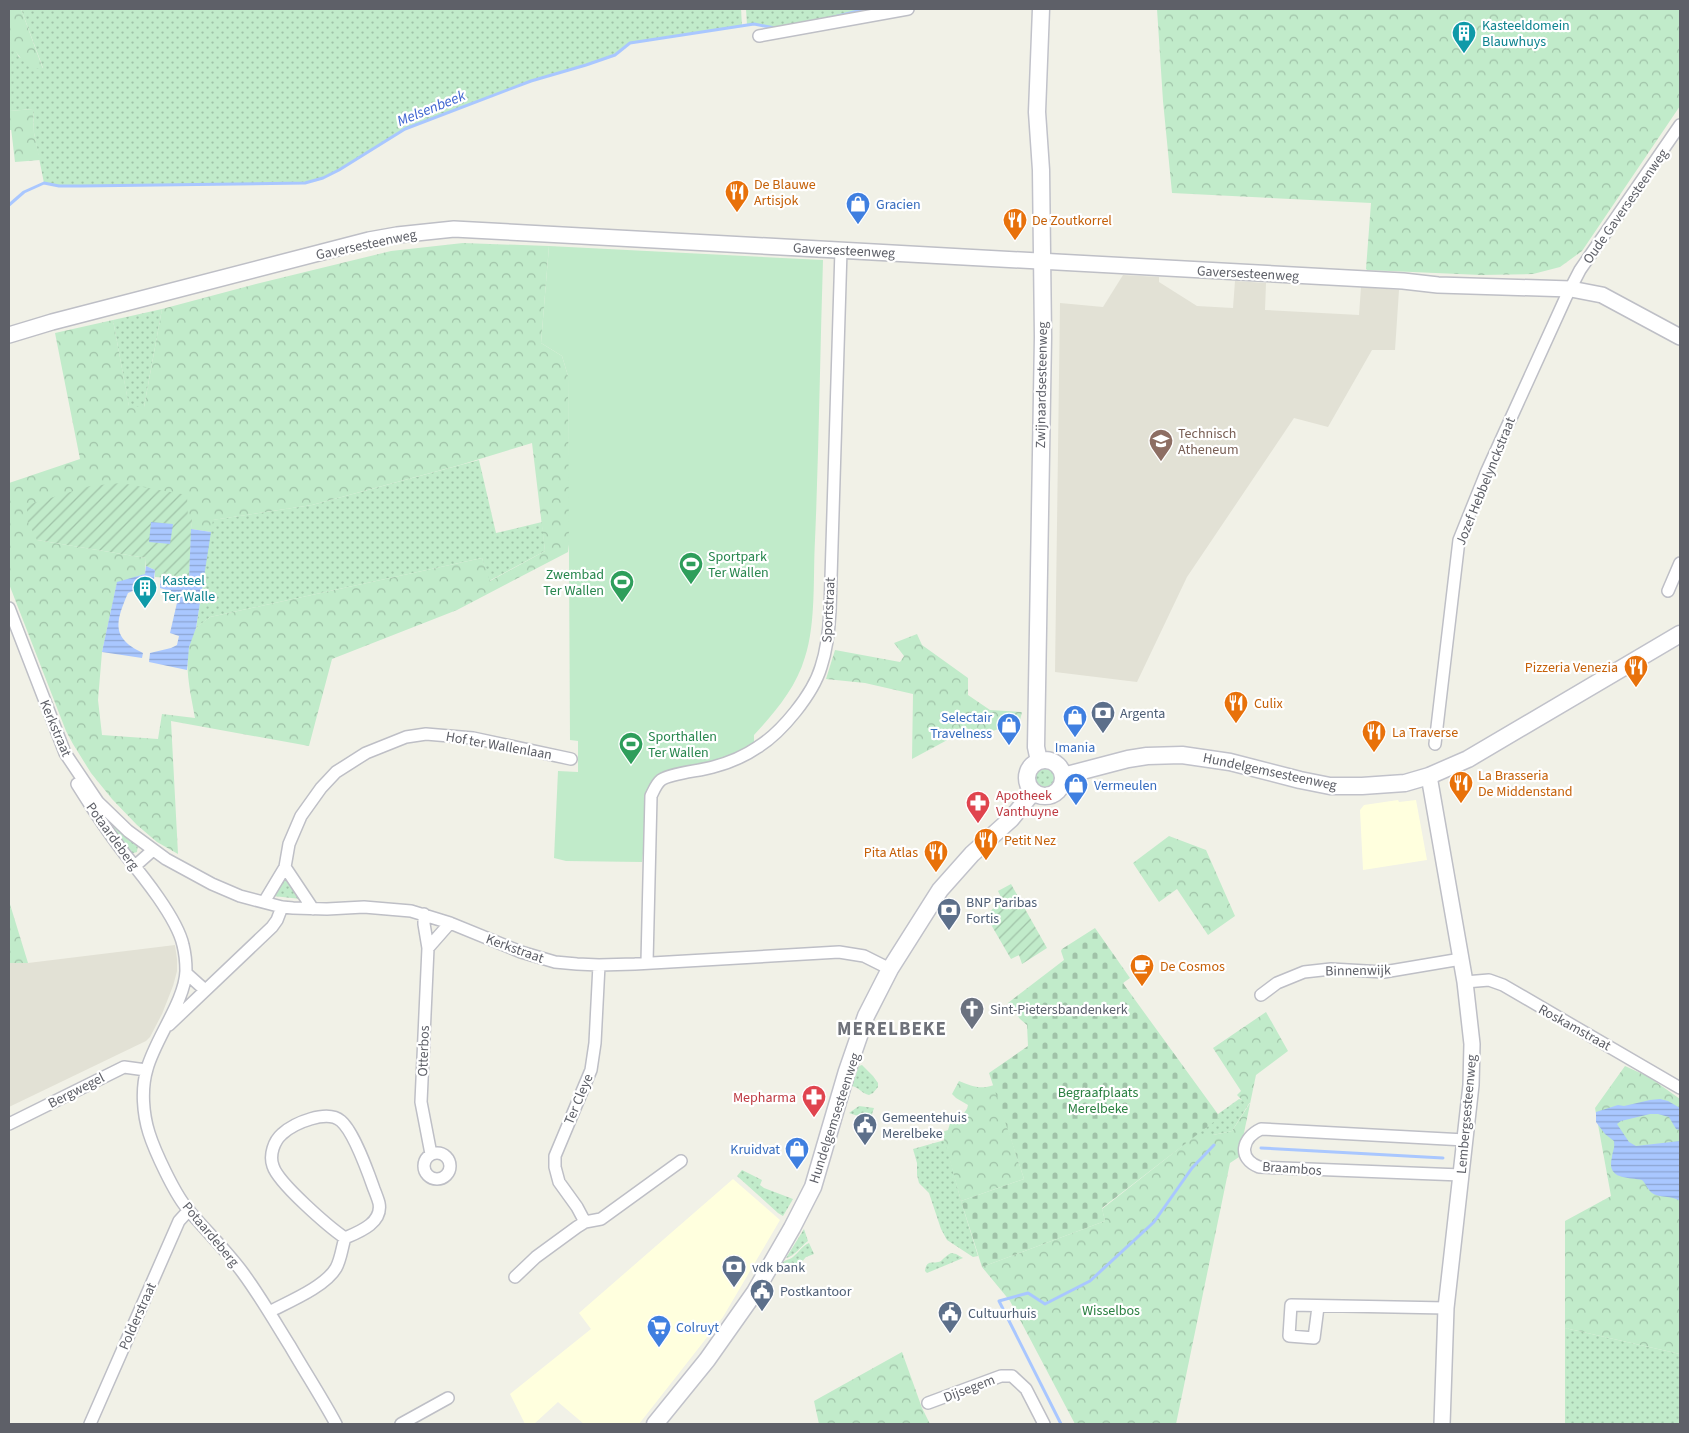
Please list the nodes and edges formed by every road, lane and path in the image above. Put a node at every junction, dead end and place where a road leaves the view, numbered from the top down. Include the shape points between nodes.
1 (908, 9) edge
2 (1041, 9) edge
3 (759, 36) dead end
4 (1680, 125) edge
5 (841, 250) junction
6 (1041, 261) junction
7 (1571, 289) junction
8 (9, 335) edge
9 (1680, 337) edge
10 (1680, 563) edge
11 (1668, 591) dead end
12 (9, 608) edge
13 (1680, 634) edge
14 (1435, 744) dead end
15 (64, 753) junction
16 (571, 759) dead end
17 (1039, 761) junction
18 (1063, 776) junction
19 (1429, 776) junction
20 (1033, 792) junction
21 (153, 850) junction
22 (134, 866) junction
23 (285, 867) junction
24 (264, 902) junction
25 (282, 907) junction
26 (313, 909) junction
27 (424, 914) junction
28 (450, 923) junction
29 (428, 948) junction
30 (1461, 959) junction
31 (648, 962) junction
32 (600, 965) junction
33 (890, 969) junction
34 (186, 973) junction
35 (1465, 982) junction
36 (205, 990) junction
37 (1261, 995) dead end
38 (164, 1030) junction
39 (146, 1070) junction
40 (1680, 1088) edge
41 (9, 1124) edge
42 (1465, 1140) junction
43 (431, 1154) dead end
44 (681, 1161) dead end
45 (1461, 1175) junction
46 (189, 1210) junction
47 (585, 1222) junction
48 (345, 1238) junction
49 (515, 1277) dead end
50 (1318, 1307) dead end
51 (1446, 1308) junction
52 (268, 1312) junction
53 (448, 1398) dead end
54 (928, 1404) dead end
55 (658, 1423) edge
56 (90, 1424) edge
57 (336, 1424) edge
58 (401, 1424) edge
59 (1044, 1424) edge
60 (1442, 1424) edge

1 - 3 street
2 - 6 main road, Zwijnaardsesteenweg via 1038,112
4 - 7 street, Oude Gaversesteenweg via 1580,270
5 - 6 street, Gaversesteenweg
5 - 8 street, Gaversesteenweg via 496,230 427,231 368,240
5 - 31 street, Sportstraat via 829,620 822,666 805,699 770,739 713,767 665,778 656,786 651,796
6 - 7 street, Gaversesteenweg via 1438,285
6 - 17 main road, Zwijnaardsesteenweg via 1043,337 1036,747
7 - 9 street, Gaversesteenweg via 1602,295
7 - 14 street, Jozef Hebbelynckstraat via 1554,319 1459,540
10 - 11 street
12 - 15 street, Kerkstraat
13 - 19 main road, Hundelgemsesteenweg via 1468,759
15 - 21 street, Kerkstraat via 98,802
15 - 22 street, Potaardeberg via 84,796
16 - 23 street, Hof ter Wallenlaan via 473,738 426,734 406,737 366,752 336,772 301,816 289,844
17 - 18 main road via 1052,761 1061,769
17 - 20 main road via 1029,768 1026,775
18 - 19 main road, Hundelgemsesteenweg via 1135,758 1182,755 1230,762 1330,786 1404,783
18 - 20 main road via 1056,793 1044,796
19 - 30 street, Lembergsesteenweg
20 - 33 main road, Hundelgemsesteenweg via 1011,819 972,854 940,890
21 - 22 street
21 - 24 street, Kerkstraat via 212,884
22 - 34 street, Potaardeberg via 180,933
23 - 24 street, Hof ter Wallenlaan
23 - 26 street
24 - 25 street, Kerkstraat
25 - 26 street, Kerkstraat
25 - 36 street, Potaardeberg via 272,927
26 - 27 street, Kerkstraat via 374,907
27 - 28 street, Kerkstraat
27 - 29 street, Otterbos
28 - 29 street
28 - 32 street, Kerkstraat via 554,962
29 - 43 street, Otterbos via 421,1102
30 - 35 street, Lembergsesteenweg
30 - 37 street, Binnenwijk via 1384,972 1331,969 1304,972 1277,983
31 - 32 street, Kerkstraat
31 - 33 street, Kerkstraat via 839,952 864,956
32 - 47 street, Ter Cleye via 590,1070 555,1156 559,1182
33 - 55 main road, Hundelgemsesteenweg via 866,1016 812,1187 792,1228 744,1307
34 - 36 street
34 - 38 street, Potaardeberg
35 - 40 street, Roskamstraat via 1489,980 1503,985
35 - 42 street, Lembergsesteenweg via 1472,1044
36 - 38 street, Potaardeberg
38 - 39 street, Potaardeberg
39 - 41 street, Bergwegel via 124,1067
39 - 46 street, Potaardeberg via 144,1099 149,1134 165,1170
42 - 45 street, Lembergsesteenweg
42 - 45 street, Braambos via 1261,1130 1248,1138 1244,1147 1245,1156 1259,1167
44 - 47 street via 601,1219
45 - 51 street, Lembergsesteenweg
46 - 52 street, Potaardeberg via 243,1273
46 - 56 street, Polderstraat via 179,1222
47 - 49 street via 536,1257
48 - 48 street via 374,1222 380,1205 348,1129 340,1120 323,1115 281,1135 272,1154 273,1166 282,1181
48 - 52 street via 336,1268 328,1278
50 - 51 street
51 - 60 street, Lembergsesteenweg
52 - 57 street, Potaardeberg
53 - 58 street
54 - 59 street, Dijsegem via 1000,1376 1012,1376 1026,1389

